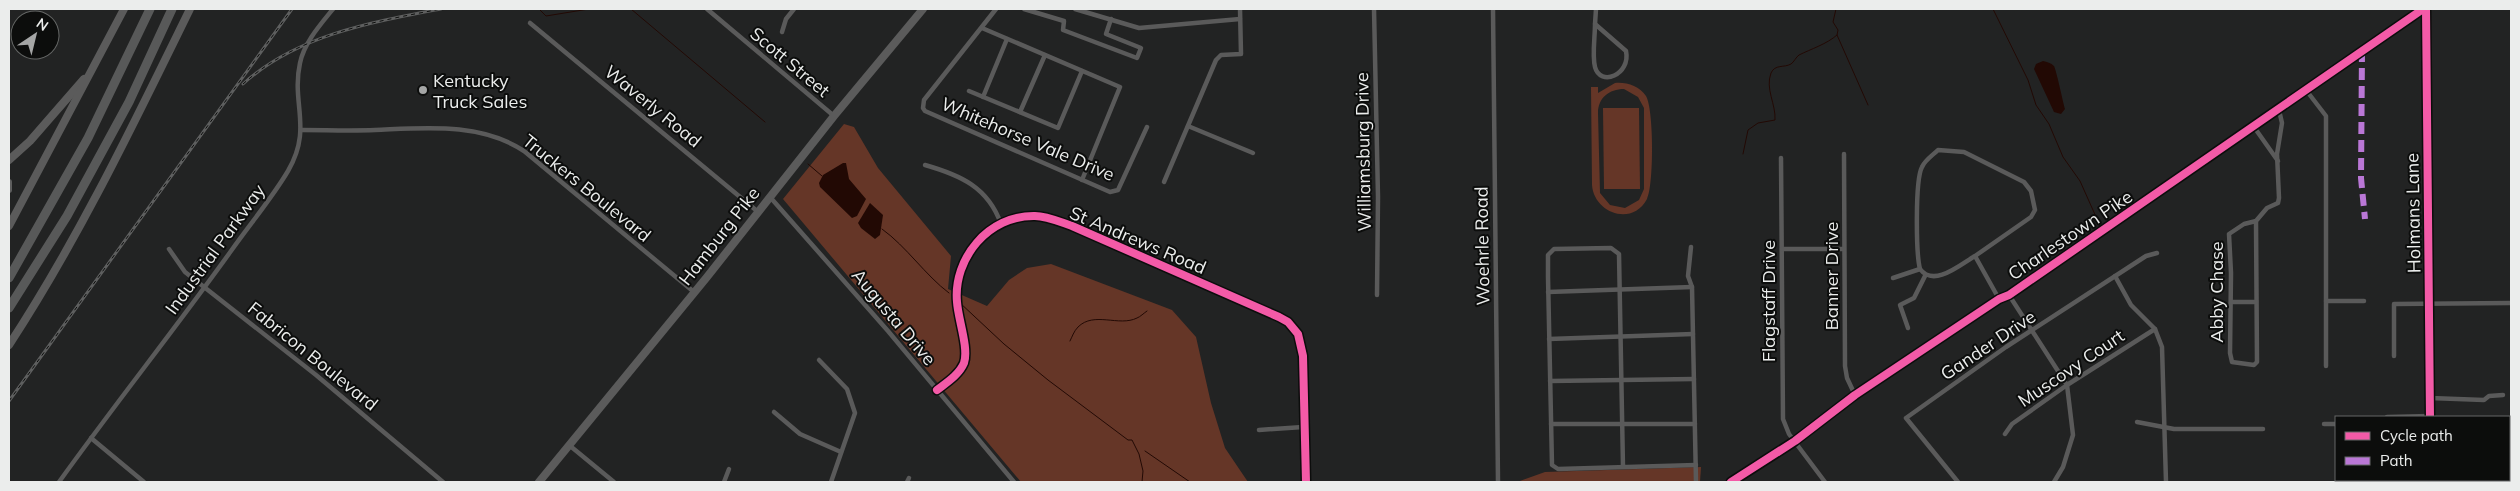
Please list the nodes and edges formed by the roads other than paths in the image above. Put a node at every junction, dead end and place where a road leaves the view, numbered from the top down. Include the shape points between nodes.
1 (124, 9) edge
2 (150, 9) edge
3 (172, 9) edge
4 (190, 9) edge
5 (333, 9) edge
6 (707, 9) edge
7 (794, 9) edge
8 (923, 9) edge
9 (996, 9) edge
10 (1024, 9) edge
11 (1075, 9) edge
12 (1240, 9) edge
13 (1374, 9) edge
14 (1493, 9) edge
15 (1596, 9) edge
16 (2424, 9) edge
17 (1111, 19) junction
18 (1240, 19) junction
19 (530, 23) dead end
20 (1595, 24) junction
21 (982, 28) junction
22 (782, 32) dead end
23 (1007, 39) junction
24 (1045, 55) junction
25 (95, 66) junction
26 (1082, 71) junction
27 (2306, 90) junction
28 (970, 91) dead end
29 (983, 97) junction
30 (2279, 110) junction
31 (1020, 112) junction
32 (834, 116) junction
33 (1188, 126) junction
34 (1147, 127) dead end
35 (2254, 127) junction
36 (302, 130) junction
37 (1253, 153) dead end
38 (1844, 154) dead end
39 (1781, 158) dead end
40 (9, 160) edge
41 (2278, 161) junction
42 (925, 165) dead end
43 (1082, 180) junction
44 (9, 182) edge
45 (1164, 182) dead end
46 (9, 190) edge
47 (769, 196) junction
48 (757, 211) junction
49 (2256, 221) junction
50 (1001, 224) junction
51 (9, 226) edge
52 (1691, 247) dead end
53 (169, 249) dead end
54 (1782, 249) junction
55 (1844, 249) junction
56 (2157, 253) dead end
57 (1975, 256) junction
58 (1920, 269) junction
59 (1925, 276) junction
60 (2115, 276) junction
61 (9, 278) edge
62 (1893, 278) dead end
63 (205, 287) junction
64 (1692, 287) junction
65 (1620, 290) junction
66 (694, 292) junction
67 (1548, 292) junction
68 (1377, 295) dead end
69 (2009, 295) junction
70 (2000, 298) junction
71 (2326, 301) junction
72 (2364, 301) dead end
73 (2231, 302) junction
74 (2256, 302) junction
75 (2429, 303) junction
76 (2511, 303) edge
77 (9, 308) edge
78 (1908, 328) dead end
79 (2155, 329) junction
80 (2032, 331) junction
81 (1693, 334) junction
82 (1620, 336) junction
83 (1549, 339) junction
84 (9, 345) edge
85 (2394, 356) dead end
86 (819, 360) dead end
87 (2326, 366) dead end
88 (1694, 379) junction
89 (1620, 380) junction
90 (1550, 381) junction
91 (2067, 385) junction
92 (937, 390) junction
93 (1855, 395) junction
94 (2503, 395) dead end
95 (2430, 398) junction
96 (774, 412) dead end
97 (2430, 416) edge
98 (2137, 422) dead end
99 (1551, 424) junction
100 (1621, 424) junction
101 (1695, 424) junction
102 (2324, 424) dead end
103 (2335, 424) edge
104 (2164, 426) junction
105 (1303, 427) junction
106 (2263, 429) dead end
107 (1259, 430) dead end
108 (2005, 434) dead end
109 (91, 438) junction
110 (1795, 442) junction
111 (569, 445) junction
112 (841, 452) junction
113 (1696, 466) junction
114 (1623, 467) junction
115 (729, 470) dead end
116 (59, 482) edge
117 (144, 482) edge
118 (443, 482) edge
119 (539, 482) edge
120 (613, 482) edge
121 (724, 482) edge
122 (830, 482) edge
123 (1014, 482) edge
124 (1306, 482) edge
125 (1498, 482) edge
126 (1696, 482) edge
127 (1731, 482) edge
128 (1825, 482) edge
129 (1958, 482) edge
130 (2054, 482) edge
131 (2166, 482) edge

1 - 25 main road
2 - 61 highway via 88,138
3 - 77 highway via 129,102 67,216
4 - 84 main road via 105,182
5 - 36 street, Industrial Parkway via 307,45 299,66
6 - 32 street, Scott Street
7 - 22 street
8 - 32 main road, Hamburg Pike
9 - 21 street, Whitehorse Vale Drive
10 - 17 street via 1064,21 1063,30 1137,58 1141,48 1106,34
11 - 17 street
12 - 18 street
13 - 68 street, Williamsburg Drive
14 - 125 street, Woehrle Road
15 - 20 street
16 - 27 street, Charlestown Pike
16 - 75 street, Holmans Lane
17 - 18 street via 1139,28
18 - 33 street via 1241,54 1218,57
19 - 48 street, Waverly Road
20 - 20 street via 1594,66 1602,74 1612,77 1625,67 1626,51
21 - 23 street
21 - 43 street, Whitehorse Vale Drive via 924,100 923,108
23 - 24 street
23 - 29 street
24 - 26 street
24 - 31 street
25 - 40 main road via 30,141
25 - 51 main road
26 - 31 street via 1058,128
26 - 43 street via 1120,87
27 - 30 street, Charlestown Pike
27 - 71 street via 2326,116
28 - 29 street
29 - 31 street
30 - 35 street, Charlestown Pike
30 - 41 street, Abby Chase via 2282,123
32 - 47 main road, Hamburg Pike
33 - 37 street
33 - 45 street
34 - 43 street, Whitehorse Vale Drive via 1118,190 1110,192
35 - 41 street
35 - 69 street, Charlestown Pike
36 - 63 street, Industrial Parkway via 300,146 288,170
36 - 66 street, Truckers Boulevard via 446,129 499,137 524,150
38 - 55 street, Banner Drive
39 - 54 street, Flagstaff Drive
41 - 49 street, Abby Chase via 2278,203 2267,208
42 - 50 street via 964,178 992,203
44 - 46 street
47 - 48 main road, Hamburg Pike
47 - 92 street, Augusta Drive
48 - 66 main road, Hamburg Pike
49 - 73 street, Abby Chase via 2244,224 2229,234
49 - 74 street, Abby Chase
50 - 92 street, St Andrews Road via 974,245 961,265 956,287 964,362 957,373
50 - 105 street, St Andrews Road via 1035,216 1072,226 1288,322 1298,334 1303,356
52 - 64 street via 1688,276
53 - 63 street, Fabricon Boulevard via 185,272
54 - 55 street
54 - 110 street, Flagstaff Drive via 1782,410 1786,428
55 - 93 street, Banner Drive via 1845,366
56 - 60 street, Gander Drive via 2146,256
57 - 58 street via 2030,217 2035,210 2031,191 2024,182 1964,152 1938,150 1922,167 1918,178
57 - 59 street via 1947,273 1932,278
57 - 70 street
58 - 59 street
58 - 62 street
59 - 78 street via 1914,298 1900,304
60 - 79 street via 2132,305
60 - 80 street, Gander Drive
63 - 109 street, Industrial Parkway
63 - 118 street, Fabricon Boulevard
64 - 65 street
64 - 81 street
65 - 67 street
65 - 67 street via 1619,254 1614,249 1555,248 1548,255
65 - 82 street
66 - 111 main road, Hamburg Pike
67 - 83 street
69 - 70 street, Charlestown Pike
69 - 80 street
70 - 93 street, Charlestown Pike
71 - 72 street
71 - 87 street
73 - 74 street
73 - 74 street, Abby Chase via 2232,362 2254,365 2257,362
75 - 76 street
75 - 85 street via 2394,304
75 - 95 street, Holmans Lane
79 - 91 street, Muscovy Court
79 - 104 street via 2162,347
80 - 91 street
80 - 129 street, Gander Drive via 1906,418
81 - 82 street
81 - 88 street
82 - 83 street
82 - 89 street
83 - 90 street
86 - 112 street via 847,389 854,404 855,413
88 - 89 street
88 - 101 street
89 - 90 street
89 - 100 street
90 - 99 street
91 - 108 street, Muscovy Court via 2012,424
91 - 130 street via 2073,435 2063,468
92 - 123 street, Augusta Drive
93 - 110 street, Charlestown Pike
94 - 95 street via 2489,396 2484,400
95 - 97 street, Holmans Lane
96 - 112 street via 800,434
98 - 104 street
99 - 100 street
99 - 114 street via 1552,463 1555,468
100 - 101 street
100 - 114 street
101 - 113 street
102 - 103 street
104 - 106 street
104 - 131 street
105 - 107 street
105 - 124 street, St Andrews Road
109 - 116 street, Industrial Parkway
109 - 117 street
110 - 127 street, Charlestown Pike
110 - 128 street, Flagstaff Drive
111 - 119 main road, Hamburg Pike
111 - 120 street
112 - 122 street
113 - 114 street
113 - 126 street
115 - 121 street

